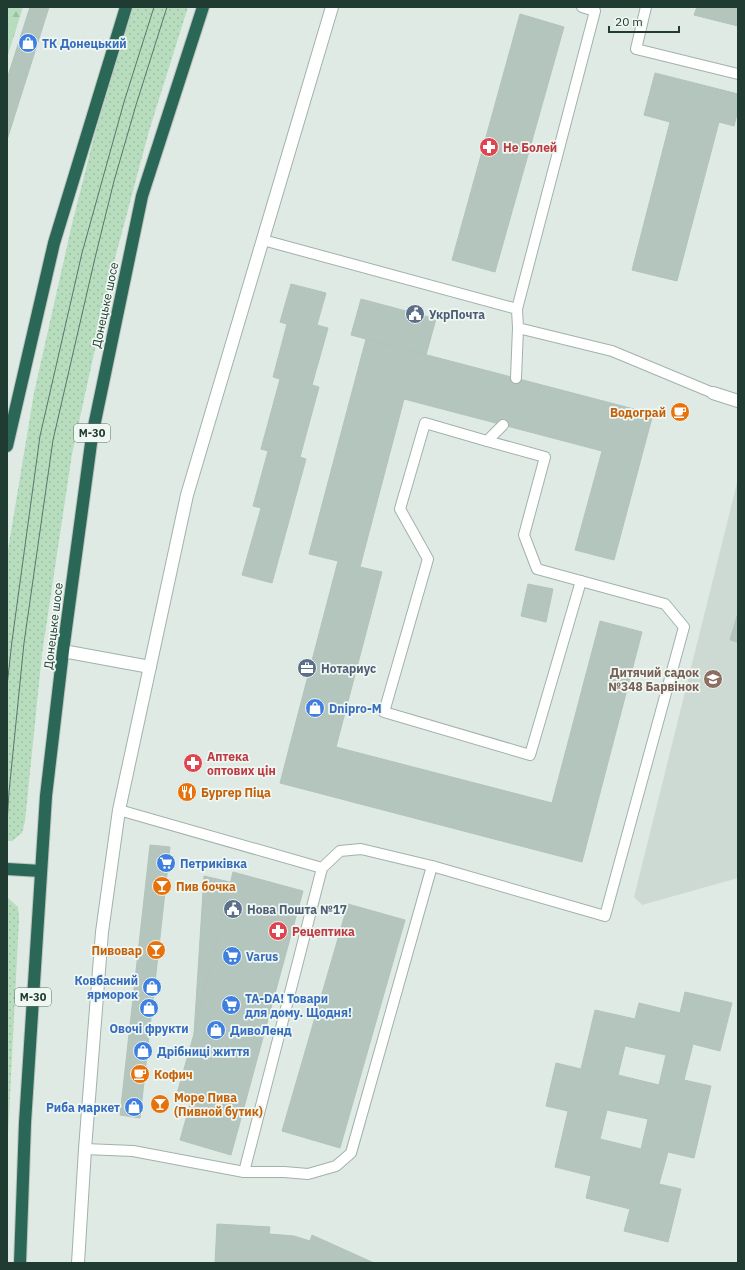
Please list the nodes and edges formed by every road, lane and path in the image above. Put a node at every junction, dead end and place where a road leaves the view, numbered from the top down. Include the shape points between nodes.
1 (126, 7) edge
2 (203, 7) edge
3 (332, 7) edge
4 (582, 7) edge
5 (646, 7) edge
6 (596, 9) edge
7 (738, 74) edge
8 (263, 240) junction
9 (516, 309) junction
10 (518, 328) junction
11 (516, 378) dead end
12 (713, 393) joint
13 (738, 401) edge
14 (503, 425) dead end
15 (8, 439) edge
16 (487, 441) junction
17 (581, 581) junction
18 (63, 651) junction
19 (150, 667) junction
20 (118, 810) junction
21 (432, 866) junction
22 (322, 868) junction
23 (7, 869) edge
24 (41, 871) junction
25 (85, 1148) junction
26 (244, 1172) junction
27 (20, 1263) edge
28 (78, 1263) edge

1 - 15 highway via 54,243
2 - 18 highway, Донецьке шосе / М-30 via 141,204 92,436
3 - 8 street
4 - 6 lane
5 - 7 lane via 636,49
6 - 9 lane
8 - 9 lane
8 - 19 street via 187,495
9 - 10 lane
10 - 11 lane
10 - 12 lane via 612,351
12 - 13 street
14 - 16 lane
16 - 17 lane via 545,457 524,535 537,569
16 - 17 lane via 425,423 400,509 428,560 384,712 530,755
17 - 21 lane via 664,604 684,627 605,916
18 - 19 street
18 - 24 highway, Донецьке шосе / М-30 via 46,796
19 - 20 street
20 - 22 lane
20 - 25 street via 102,932
21 - 22 lane via 361,849 340,851
21 - 26 lane via 351,1153 336,1166 308,1174
22 - 26 lane
23 - 24 highway
24 - 27 highway, Донецьке шосе / М-30 via 25,1123
25 - 26 lane via 133,1151
25 - 28 street

